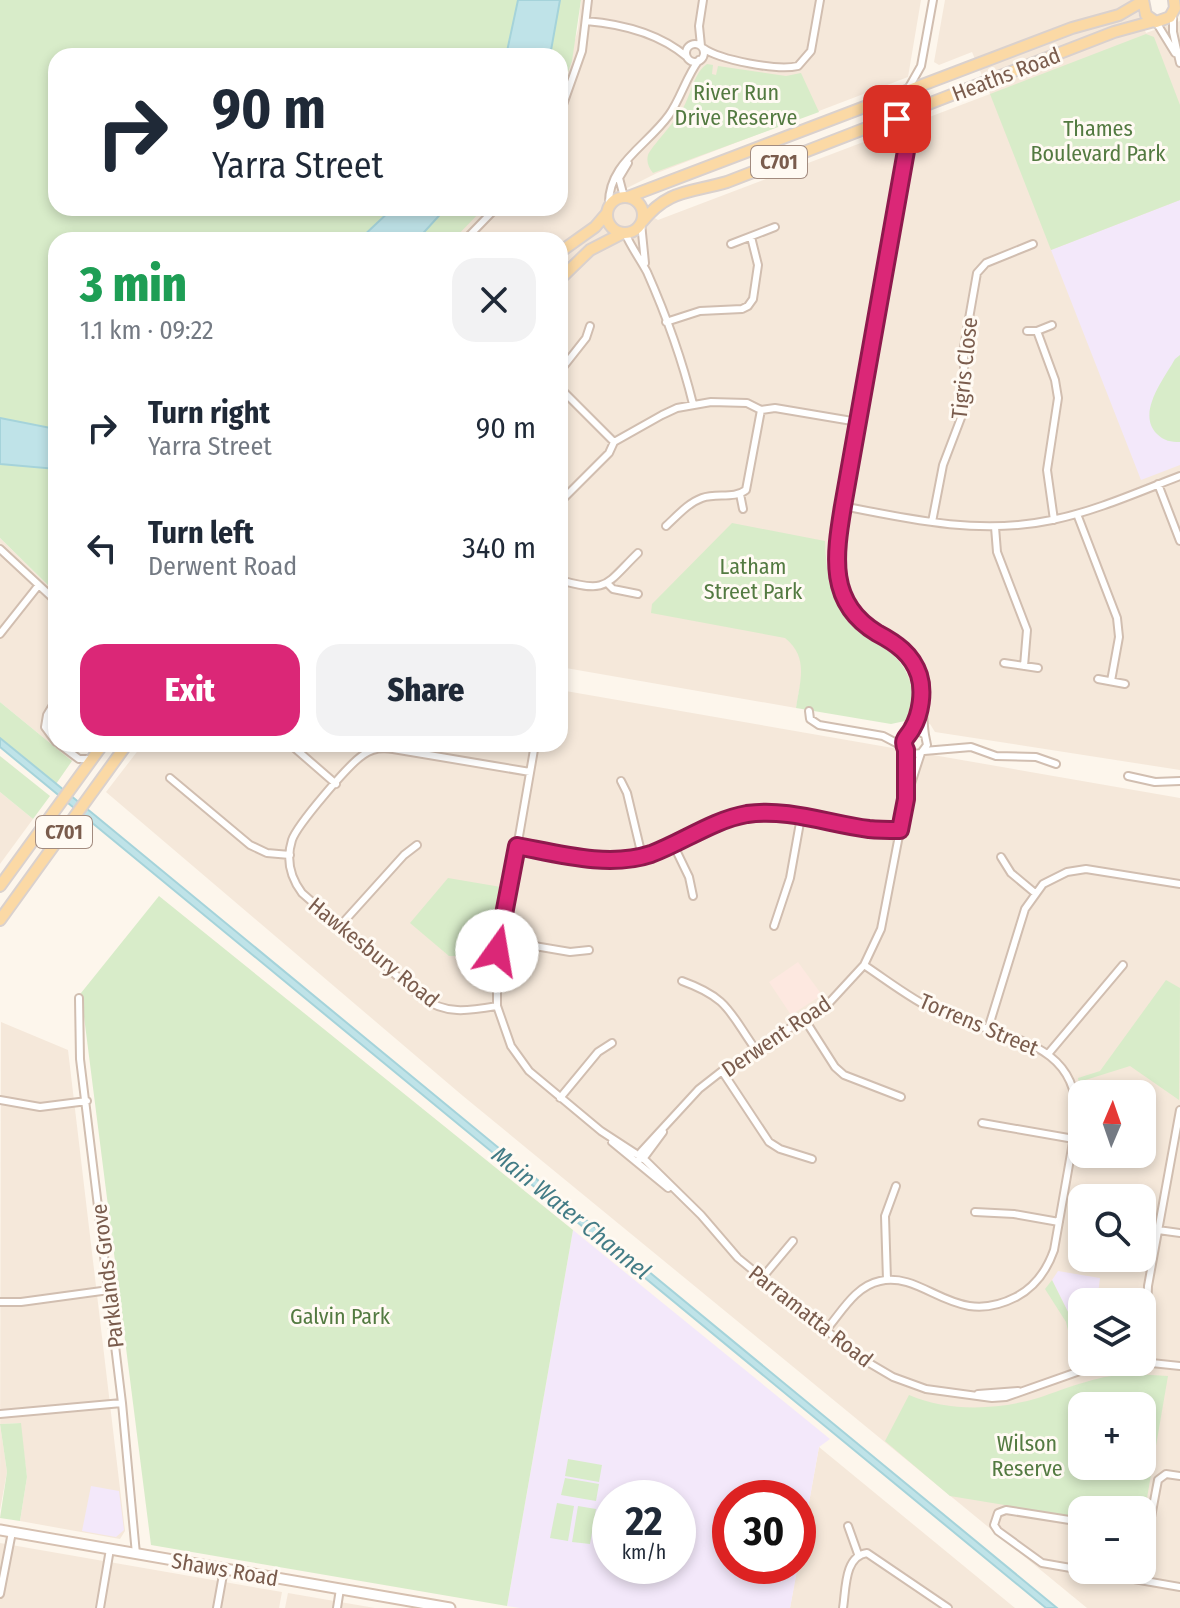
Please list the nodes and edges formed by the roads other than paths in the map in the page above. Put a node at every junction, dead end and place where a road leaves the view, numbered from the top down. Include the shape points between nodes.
1 (588, 0) edge
2 (703, 0) edge
3 (820, 0) edge
4 (933, 0) edge
5 (1143, 0) edge
6 (1176, 7) edge
7 (586, 21) junction
8 (1155, 21) junction
9 (699, 26) junction
10 (690, 46) junction
11 (673, 47) junction
12 (702, 47) junction
13 (719, 57) junction
14 (688, 58) junction
15 (700, 60) junction
16 (1180, 63) edge
17 (921, 66) junction
18 (940, 79) junction
19 (687, 80) junction
20 (568, 90) edge
21 (906, 92) junction
22 (922, 108) junction
23 (894, 118) junction
24 (909, 134) junction
25 (635, 153) junction
26 (626, 197) junction
27 (608, 209) junction
28 (488, 216) edge
29 (641, 222) junction
30 (775, 227) dead end
31 (473, 232) edge
32 (624, 233) junction
33 (751, 237) junction
34 (731, 244) dead end
35 (1033, 244) dead end
36 (568, 246) edge
37 (646, 270) junction
38 (568, 271) edge
39 (666, 322) junction
40 (1052, 325) dead end
41 (590, 326) dead end
42 (1027, 331) dead end
43 (1037, 331) junction
44 (568, 362) edge
45 (568, 396) edge
46 (693, 404) junction
47 (761, 410) junction
48 (858, 422) junction
49 (614, 442) junction
50 (1180, 476) edge
51 (1158, 484) junction
52 (568, 494) edge
53 (740, 494) junction
54 (843, 506) junction
55 (743, 509) dead end
56 (1077, 514) junction
57 (1054, 520) junction
58 (932, 522) junction
59 (666, 526) dead end
60 (995, 527) junction
61 (1180, 541) edge
62 (0, 549) edge
63 (638, 553) dead end
64 (568, 582) edge
65 (607, 583) junction
66 (38, 586) junction
67 (48, 594) edge
68 (638, 594) dead end
69 (0, 634) edge
70 (1004, 663) dead end
71 (1024, 666) junction
72 (1038, 668) dead end
73 (1098, 679) dead end
74 (1111, 681) junction
75 (1125, 684) dead end
76 (922, 697) junction
77 (809, 711) dead end
78 (48, 713) edge
79 (910, 732) junction
80 (48, 733) edge
81 (883, 736) junction
82 (926, 736) junction
83 (905, 748) junction
84 (943, 748) junction
85 (69, 752) edge
86 (98, 752) edge
87 (121, 752) edge
88 (299, 752) edge
89 (372, 752) edge
90 (407, 752) edge
91 (534, 752) edge
92 (922, 752) junction
93 (93, 759) junction
94 (1056, 764) dead end
95 (530, 772) junction
96 (1128, 776) dead end
97 (170, 778) dead end
98 (621, 781) dead end
99 (1180, 781) edge
100 (336, 784) junction
101 (906, 799) junction
102 (801, 817) junction
103 (899, 834) junction
104 (673, 844) junction
105 (417, 845) dead end
106 (517, 846) junction
107 (290, 855) junction
108 (642, 856) junction
109 (1001, 857) dead end
110 (1180, 884) edge
111 (0, 886) edge
112 (1035, 893) junction
113 (693, 896) dead end
114 (1, 915) edge
115 (774, 926) dead end
116 (339, 927) junction
117 (504, 941) junction
118 (589, 950) dead end
119 (864, 965) junction
120 (1123, 965) dead end
121 (682, 981) dead end
122 (79, 998) dead end
123 (497, 1006) junction
124 (805, 1020) junction
125 (988, 1029) junction
126 (612, 1043) dead end
127 (756, 1050) junction
128 (1048, 1054) junction
129 (722, 1071) junction
130 (1069, 1080) edge
131 (901, 1097) dead end
132 (560, 1098) junction
133 (0, 1100) edge
134 (87, 1101) junction
135 (1180, 1110) edge
136 (982, 1123) dead end
137 (1177, 1136) edge
138 (1068, 1138) edge
139 (640, 1159) junction
140 (812, 1159) dead end
141 (1069, 1168) edge
142 (896, 1186) dead end
143 (975, 1212) dead end
144 (1059, 1222) junction
145 (1158, 1230) junction
146 (1180, 1233) edge
147 (793, 1241) dead end
148 (762, 1278) junction
149 (887, 1280) junction
150 (1148, 1288) edge
151 (109, 1290) junction
152 (0, 1302) edge
153 (826, 1330) junction
154 (1156, 1363) edge
155 (1180, 1366) edge
156 (1068, 1375) edge
157 (122, 1403) junction
158 (0, 1414) edge
159 (1180, 1476) edge
160 (1154, 1496) edge
161 (1068, 1520) edge
162 (848, 1526) dead end
163 (0, 1530) edge
164 (12, 1532) junction
165 (110, 1549) junction
166 (136, 1554) junction
167 (858, 1554) junction
168 (1068, 1568) edge
169 (224, 1569) junction
170 (1156, 1583) edge
171 (1180, 1587) edge
172 (340, 1589) junction
173 (0, 1594) edge
174 (100, 1608) edge
175 (217, 1608) edge
176 (337, 1608) edge
177 (450, 1608) edge
178 (843, 1608) edge
179 (948, 1608) edge

1 - 7 street
2 - 9 street
3 - 13 street via 811,51 798,66
4 - 17 street
5 - 8 main road, C701 via 1143,11
5 - 18 main road, Heaths Road / C701 via 1120,15
6 - 8 main road, C701 via 1166,20
6 - 16 street via 1173,32
7 - 11 street via 630,28
7 - 20 street
8 - 16 street
8 - 22 main road, Heaths Road / C701 via 1114,32
9 - 10 street
9 - 12 street
10 - 11 street
10 - 12 street
10 - 14 street
11 - 14 street
12 - 13 street
12 - 15 street
13 - 15 street
14 - 15 street
14 - 19 street
15 - 19 street
17 - 18 street
17 - 21 street
18 - 21 main road, Heaths Road / C701
19 - 25 street via 669,115
21 - 26 main road, Heaths Road / C701
22 - 23 main road, Heaths Road / C701
22 - 24 street
23 - 24 street
23 - 29 main road, Heaths Road / C701 via 727,182 670,196
24 - 48 street
25 - 26 street via 620,175
25 - 27 street via 614,177
26 - 27 main road, C701
26 - 29 main road via 641,207
27 - 32 main road via 611,226
27 - 36 main road, C701 via 595,227
28 - 31 street
29 - 32 main road, C701
29 - 37 street
30 - 33 street
32 - 37 street
32 - 38 main road, C701 via 590,250
33 - 34 street
33 - 39 street via 758,265 748,306 700,311
35 - 58 street, Tigris Close via 986,263 976,278 964,347 964,410 943,465
37 - 39 street
39 - 46 street
40 - 43 street
41 - 44 street via 589,340
42 - 43 street
43 - 57 street via 1058,398 1047,470
45 - 49 street
46 - 47 street via 729,402
46 - 49 street
47 - 48 street
47 - 53 street via 748,486
48 - 54 street
49 - 52 street
50 - 51 street
51 - 56 street
51 - 61 street
53 - 55 street
53 - 59 street via 704,497
54 - 58 street
54 - 76 street via 836,559 843,594 863,622 907,654
56 - 57 street
56 - 74 street via 1117,618
57 - 60 street
58 - 60 street
60 - 71 street via 997,552 1027,630
62 - 66 street
63 - 65 street
64 - 65 street via 598,588
65 - 68 street
66 - 67 street
66 - 69 street
70 - 71 street
71 - 72 street
73 - 74 street
74 - 75 street
76 - 79 street
76 - 82 street
77 - 81 street via 819,725
78 - 80 street
79 - 81 street
79 - 82 street
79 - 83 street
81 - 83 street
82 - 84 street
82 - 92 street
83 - 92 street via 913,754
83 - 101 street, Derwent Road
84 - 92 street
84 - 94 street via 976,748
85 - 93 street
86 - 93 main road, C701
87 - 114 main road, C701
88 - 100 street
89 - 100 street via 360,757
90 - 95 street
91 - 95 street, Parramatta Road
92 - 101 street, Derwent Road
93 - 111 main road, C701
95 - 106 street, Parramatta Road
96 - 99 street
97 - 107 street via 244,842 267,853
98 - 108 street
100 - 107 street via 299,828
101 - 103 street, Derwent Road
102 - 103 street
102 - 104 street via 739,816
102 - 115 street
103 - 119 street, Derwent Road via 881,929
104 - 108 street
104 - 113 street
105 - 116 street
106 - 108 street via 601,859
106 - 117 street, Parramatta Road
107 - 116 street, Hawkesbury Road via 298,888
109 - 112 street
110 - 112 street via 1080,869 1051,879
112 - 125 street via 1022,917
116 - 123 street, Hawkesbury Road via 435,1006 457,1011
117 - 118 street
117 - 123 street, Parramatta Road via 497,962
119 - 124 street, Derwent Road via 838,995
119 - 125 street, Torrens Street via 932,1009
120 - 128 street
121 - 127 street via 720,1000
122 - 134 street, Parklands Grove
123 - 132 street, Parramatta Road via 516,1055
124 - 127 street, Derwent Road
124 - 131 street via 844,1075
125 - 128 street, Torrens Street
126 - 132 street
127 - 129 street, Derwent Road
128 - 130 street, Torrens Street
129 - 139 street, Derwent Road via 699,1089
129 - 140 street via 769,1142
132 - 139 street, Parramatta Road via 618,1149
133 - 134 street via 40,1107
134 - 151 street, Parklands Grove
135 - 137 street
136 - 138 street
137 - 145 street
139 - 148 street, Parramatta Road via 644,1170 701,1215
141 - 144 street, Torrens Street
142 - 149 street via 885,1216
143 - 144 street
144 - 149 street, Torrens Street via 1044,1272 1027,1290 1004,1302 963,1305
145 - 146 street
145 - 150 street
147 - 148 street
148 - 153 street, Parramatta Road
149 - 153 street via 859,1291
151 - 152 street
151 - 157 street, Parklands Grove
153 - 156 street, Parramatta Road via 893,1377 936,1391 1002,1397
154 - 155 street, Parramatta Road
157 - 158 street
157 - 166 street, Parklands Grove
159 - 160 street via 1166,1474 1158,1480
161 - 168 street via 1006,1510 998,1513 994,1525 1042,1563
162 - 167 street
163 - 164 street, Shaws Road
164 - 165 street, Shaws Road
164 - 173 street
165 - 166 street, Shaws Road
165 - 174 street
166 - 169 street, Shaws Road
167 - 178 street via 850,1564
167 - 179 street via 875,1556
169 - 172 street, Shaws Road
169 - 175 street
170 - 171 street
172 - 176 street
172 - 177 street, Shaws Road

